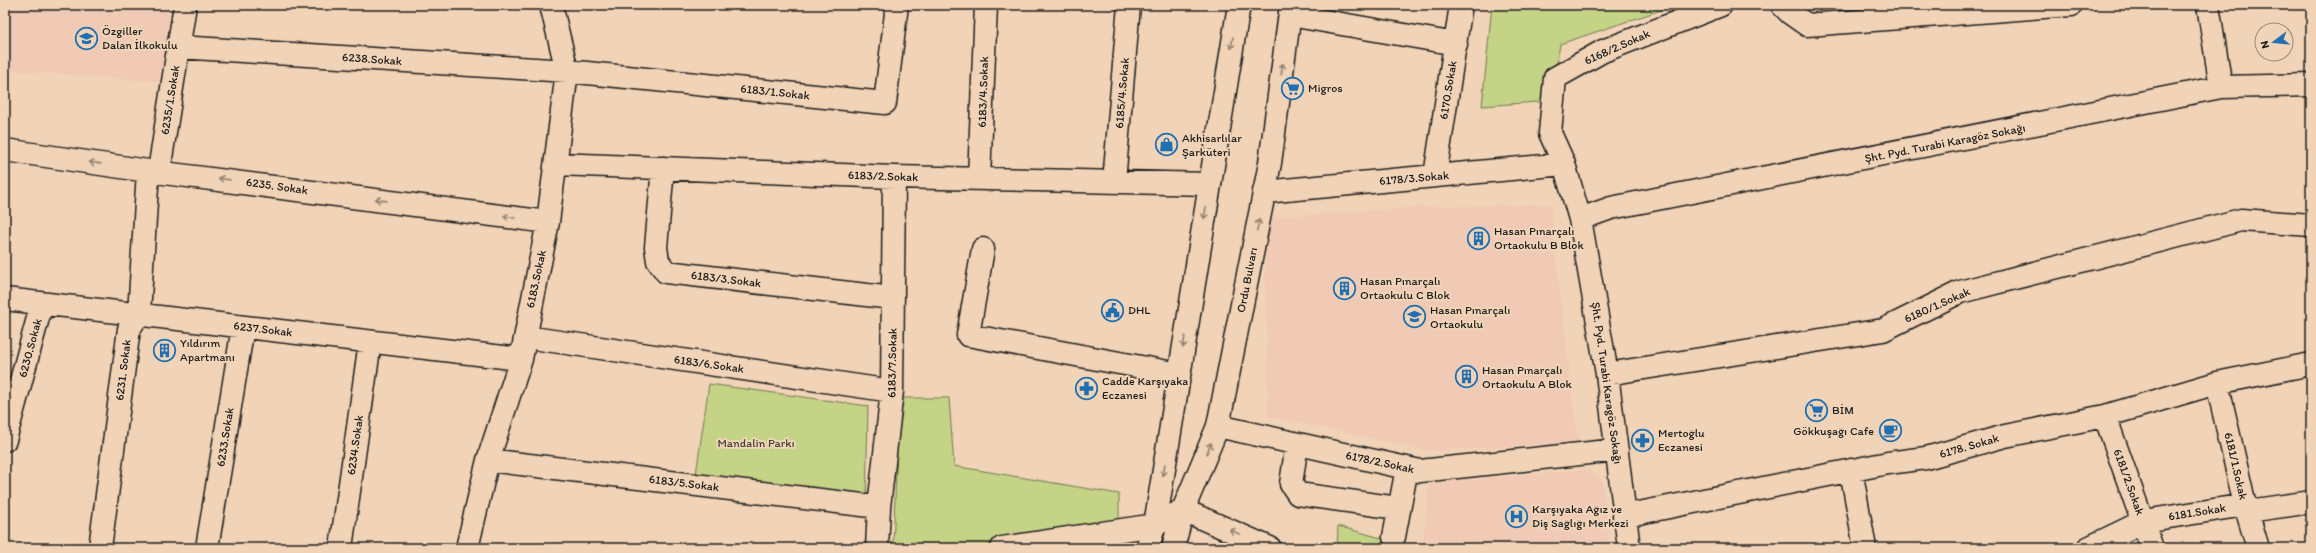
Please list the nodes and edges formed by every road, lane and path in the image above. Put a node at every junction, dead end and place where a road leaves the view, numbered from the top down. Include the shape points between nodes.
1 (185, 5) edge
2 (551, 5) edge
3 (897, 5) edge
4 (986, 5) edge
5 (1129, 5) edge
6 (1238, 5) edge
7 (1461, 5) edge
8 (1721, 5) edge
9 (1782, 5) edge
10 (2072, 5) edge
11 (2208, 5) edge
12 (1290, 10) edge
13 (1456, 44) junction
14 (178, 48) junction
15 (567, 71) junction
16 (2311, 85) edge
17 (2221, 87) junction
18 (5, 150) edge
19 (557, 164) junction
20 (1564, 164) junction
21 (663, 168) junction
22 (153, 171) junction
23 (1435, 176) junction
24 (894, 177) junction
25 (979, 179) junction
26 (1114, 182) junction
27 (1210, 184) junction
28 (1264, 192) junction
29 (1580, 218) junction
30 (548, 222) junction
31 (2311, 225) edge
32 (983, 249) dead end
33 (893, 298) junction
34 (5, 299) edge
35 (42, 303) junction
36 (138, 314) junction
37 (243, 327) junction
38 (526, 337) junction
39 (370, 342) junction
40 (521, 360) junction
41 (2311, 364) edge
42 (1179, 374) junction
43 (1607, 374) junction
44 (2217, 383) junction
45 (892, 391) junction
46 (2105, 416) junction
47 (1218, 426) junction
48 (5, 440) edge
49 (1297, 444) junction
50 (1617, 450) junction
51 (488, 460) junction
52 (1407, 468) junction
53 (1851, 470) junction
54 (2311, 502) edge
55 (2245, 505) junction
56 (879, 507) junction
57 (1398, 508) junction
58 (1184, 510) junction
59 (1624, 516) junction
60 (2144, 521) junction
61 (1155, 525) junction
62 (1394, 537) dead end
63 (1267, 547) edge
64 (100, 548) edge
65 (207, 548) edge
66 (341, 548) edge
67 (467, 548) edge
68 (877, 548) edge
69 (1002, 548) edge
70 (1147, 548) edge
71 (1174, 548) edge
72 (1629, 548) edge
73 (1865, 548) edge
74 (2088, 548) edge
75 (2152, 548) edge
76 (2258, 548) edge

1 - 14 street, 6235/1.Sokak
2 - 15 street, 6183.Sokak
3 - 15 street, 6183/1.Sokak via 885,103
4 - 25 street, 6183/4.Sokak
5 - 26 street, 6185/4.Sokak
6 -> 27 street
7 - 13 street, 6170.Sokak
8 - 20 street, 6168/2.Sokak via 1603,50 1555,78 1550,133
9 - 10 street via 1807,25
11 - 17 street
12 - 13 street
28 -> 12 street, Ordu Bulvarı
13 - 23 street, 6170.Sokak
14 - 15 street, 6238.Sokak
14 - 22 street, 6235/1.Sokak
15 - 19 street, 6183.Sokak
16 - 17 street, Şht. Pyd. Turabi Karagöz Sokağı
17 - 29 street, Şht. Pyd. Turabi Karagöz Sokağı via 1611,208
22 -> 18 street, 6235. Sokak
19 - 21 street, 6183/2.Sokak
19 - 30 street, 6183.Sokak
20 - 23 street, 6178/3.Sokak
20 - 29 street, Şht. Pyd. Turabi Karagöz Sokağı
21 - 24 street, 6183/2.Sokak
21 - 33 street, 6183/3.Sokak via 656,248 658,261 666,272
30 -> 22 street, 6235. Sokak
22 - 36 street, 6231. Sokak
23 - 28 street, 6178/3.Sokak
24 - 25 street, 6183/2.Sokak
24 - 33 street, 6183/7.Sokak
25 - 26 street, 6183/2.Sokak
26 - 27 street, 6183/2.Sokak
27 -> 42 street
47 -> 28 street, Ordu Bulvarı
29 - 43 street, Şht. Pyd. Turabi Karagöz Sokağı
30 - 38 street, 6183.Sokak
31 - 43 street, 6180/1.Sokak via 2241,220 1960,292 1883,330
32 - 42 street via 968,335
33 - 45 street, 6183/7.Sokak
34 - 35 street, 6237.Sokak
35 - 36 street, 6237.Sokak
35 - 48 street, 6230.Sokak
36 - 37 street, 6237.Sokak
36 - 64 street, 6231. Sokak via 129,329
37 - 39 street, 6237.Sokak
37 - 65 street, 6233.Sokak
38 - 40 street, 6183.Sokak
38 - 45 street, 6183/6.Sokak
39 - 40 street, 6237.Sokak
39 - 66 street, 6234.Sokak
40 - 51 street, 6183.Sokak
41 - 44 street, 6178. Sokak
42 -> 61 street
43 - 50 street, Şht. Pyd. Turabi Karagöz Sokağı
44 - 46 street, 6178. Sokak
44 - 55 street, 6181/1.Sokak
45 - 56 street, 6183/7.Sokak
46 - 53 street, 6178. Sokak via 2005,436 1926,458
46 - 60 street, 6181/2.Sokak
47 - 49 street, 6178/2.Sokak
58 -> 47 street, Ordu Bulvarı
49 - 52 street, 6178/2.Sokak
49 - 57 street via 1291,484 1298,494
50 - 52 street, 6178/2.Sokak via 1420,471
50 - 59 street, Şht. Pyd. Turabi Karagöz Sokağı
51 - 56 street, 6183/5.Sokak
51 - 67 street, 6183.Sokak
52 - 57 street
53 - 59 street, 6178. Sokak
53 - 73 street
54 - 55 street, 6181.Sokak via 2255,510
55 - 60 street, 6181.Sokak
55 - 76 street, 6181/1.Sokak
56 - 68 street, 6183/7.Sokak
57 - 62 street
58 - 61 street
63 -> 58 street
58 - 71 street, Ordu Bulvarı
59 - 72 street, Şht. Pyd. Turabi Karagöz Sokağı
60 - 74 street, 6181.Sokak
60 - 75 street, 6181/2.Sokak
61 - 69 street
61 - 70 street

